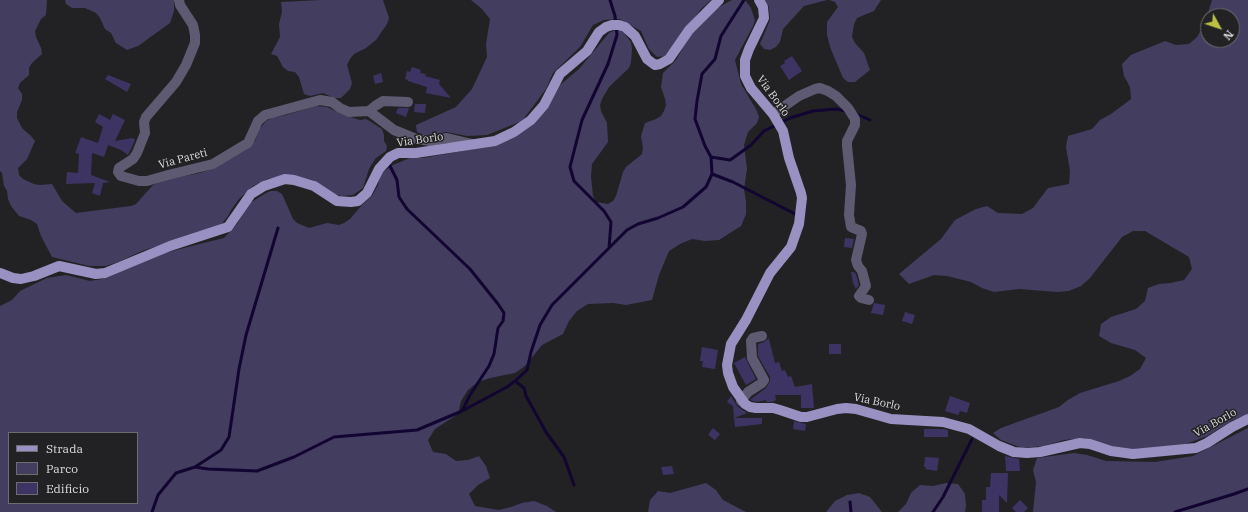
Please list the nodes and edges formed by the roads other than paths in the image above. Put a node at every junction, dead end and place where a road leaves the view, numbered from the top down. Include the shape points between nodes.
1 (179, 0) edge
2 (719, 0) edge
3 (759, 0) edge
4 (408, 102) dead end
5 (369, 112) junction
6 (773, 114) junction
7 (472, 144) junction
8 (0, 273) edge
9 (869, 300) dead end
10 (762, 336) dead end
11 (741, 401) junction
12 (1248, 419) edge

1 - 5 street, Via Pareti via 192,25 195,43 176,82 146,117 145,133 137,153 133,159 119,168 121,176 147,181 213,164 248,143 261,117 292,107 320,100 332,102 349,112
2 - 7 main road, Via Borlo via 689,30 669,59 660,64 655,65 647,59 635,36 625,27 606,27 599,32 587,50 560,74 544,105 531,120 495,141
3 - 6 main road, Via Borlo via 764,18 745,60 744,76
4 - 5 street via 383,101
5 - 7 street via 394,130 416,139 430,141 447,138
6 - 9 street via 799,96 820,88 836,96 855,119 846,146 851,185 849,215 852,227 862,234 856,260 866,286 860,296
6 - 11 main road, Via Borlo via 783,131 788,158 801,193 800,215 791,247 770,273 731,344 728,373
7 - 8 main road, Via Borlo via 390,157 379,169 367,193 358,201 337,201 314,186 294,180 278,181 250,194 231,224 223,229 170,246 105,273 96,274 59,266 28,278 13,278
10 - 11 street via 751,341 752,358 764,380
11 - 12 main road, Via Borlo via 750,407 773,408 807,417 846,408 892,419 943,422 969,429 1014,452 1027,453 1080,443 1133,454 1196,448

